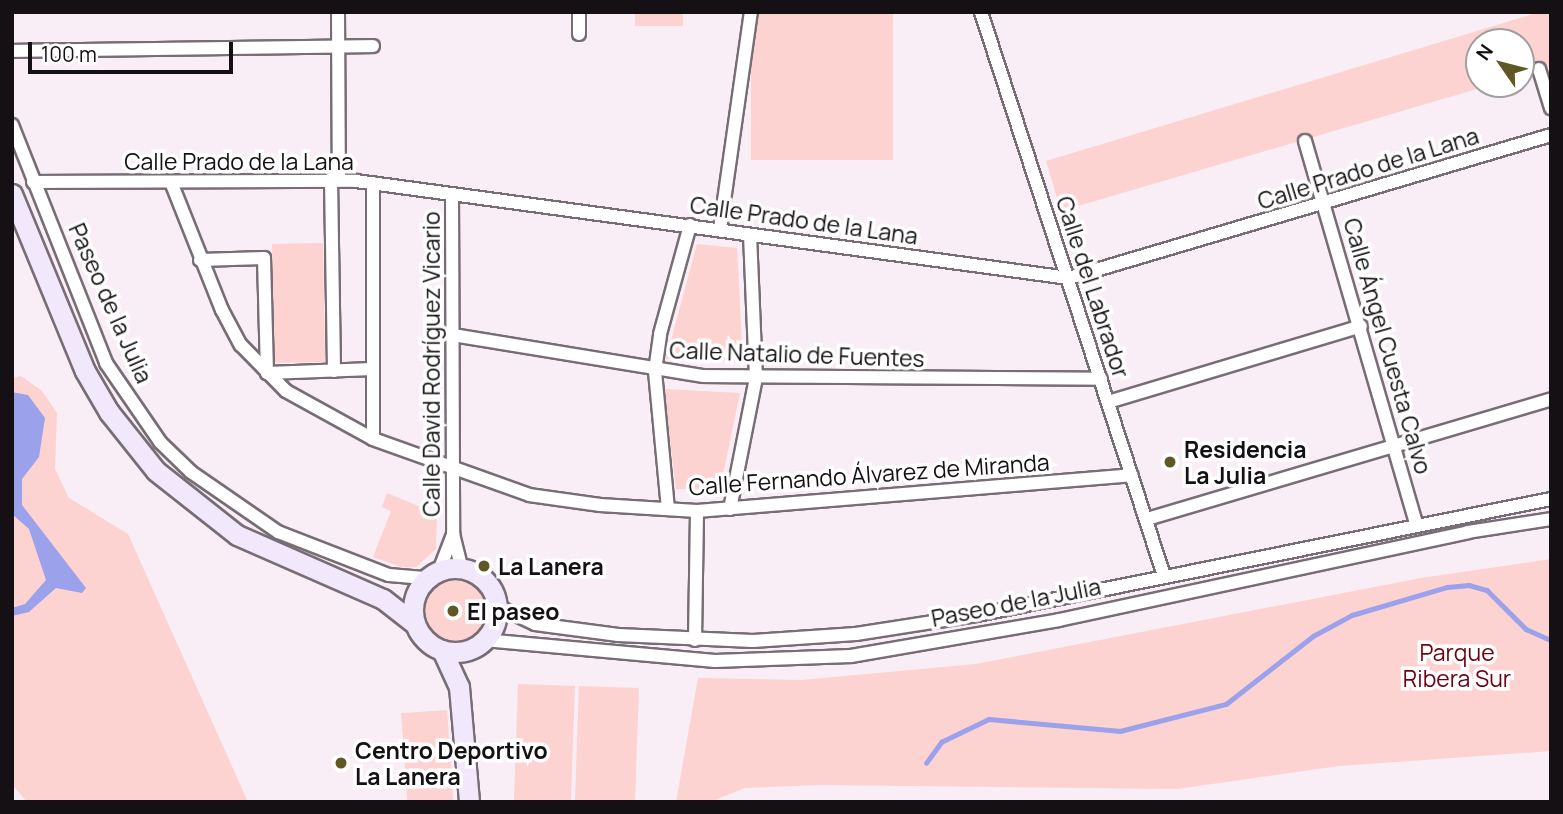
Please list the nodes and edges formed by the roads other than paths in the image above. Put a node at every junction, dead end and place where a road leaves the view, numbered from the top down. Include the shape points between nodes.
1 (338, 12) edge
2 (579, 12) edge
3 (751, 12) edge
4 (981, 12) edge
5 (579, 34) dead end
6 (373, 46) dead end
7 (338, 47) junction
8 (12, 51) edge
9 (1539, 69) dead end
10 (1551, 108) edge
11 (12, 125) edge
12 (1551, 135) edge
13 (1305, 141) dead end
14 (335, 179) junction
15 (33, 182) junction
16 (171, 182) junction
17 (373, 183) junction
18 (12, 194) edge
19 (452, 194) junction
20 (1324, 202) junction
21 (690, 225) junction
22 (720, 229) junction
23 (750, 235) junction
24 (200, 260) junction
25 (1069, 278) junction
26 (1361, 326) junction
27 (453, 335) junction
28 (373, 369) junction
29 (334, 371) junction
30 (655, 371) junction
31 (267, 373) junction
32 (756, 379) junction
33 (1101, 379) junction
34 (1551, 399) edge
35 (1108, 402) junction
36 (373, 439) junction
37 (1397, 448) junction
38 (453, 471) junction
39 (1132, 475) junction
40 (1551, 499) edge
41 (668, 509) junction
42 (730, 509) junction
43 (697, 510) junction
44 (1147, 519) junction
45 (1551, 519) edge
46 (1416, 523) junction
47 (453, 534) junction
48 (462, 569) junction
49 (433, 575) junction
50 (1164, 576) junction
51 (415, 597) junction
52 (383, 599) junction
53 (497, 606) junction
54 (414, 623) junction
55 (695, 640) junction
56 (476, 645) junction
57 (442, 650) junction
58 (460, 687) junction
59 (469, 802) edge

1 - 7 street
2 - 5 street
3 - 22 street
4 - 25 street, Calle del Labrador
6 - 7 street
7 - 8 street
7 - 14 street
9 - 10 street
11 - 15 street, Paseo de la Julia
12 - 20 street, Calle Prado de la Lana
13 - 20 street, Calle Ángel Cuesta Calvo
14 - 16 street, Calle Prado de la Lana
14 - 17 street, Calle Prado de la Lana
14 - 29 street
15 - 16 street, Calle Prado de la Lana
15 - 49 street, Paseo de la Julia via 106,363 127,399 167,449 234,505 278,532 390,575
16 - 24 street, Calle Fernando Álvarez de Miranda
17 - 19 street, Calle Prado de la Lana
17 - 28 street
18 - 52 street, Paseo de la Julia via 85,371 108,412 156,471 237,536
19 - 21 street, Calle Prado de la Lana
19 - 27 street, Calle David Rodríguez Vicario
20 - 25 street, Calle Prado de la Lana
20 - 26 street, Calle Ángel Cuesta Calvo
21 - 22 street, Calle Prado de la Lana
21 - 30 street via 660,334
22 - 23 street, Calle Prado de la Lana
23 - 25 street, Calle Prado de la Lana
23 - 32 street
24 - 31 street, Calle Fernando Álvarez de Miranda via 241,345
24 - 31 street via 264,258
25 - 33 street, Calle del Labrador
26 - 35 street
26 - 37 street, Calle Ángel Cuesta Calvo
27 - 30 street, Calle Natalio de Fuentes
27 - 38 street, Calle David Rodríguez Vicario
28 - 29 street
28 - 36 street
29 - 31 street
30 - 32 street, Calle Natalio de Fuentes
30 - 41 street
31 - 36 street, Calle Fernando Álvarez de Miranda via 313,408
32 - 33 street, Calle Natalio de Fuentes
32 - 42 street
33 - 35 street, Calle del Labrador
34 - 37 street
35 - 39 street, Calle del Labrador
36 - 38 street, Calle Fernando Álvarez de Miranda
37 - 44 street
37 - 46 street, Calle Ángel Cuesta Calvo
38 - 41 street, Calle Fernando Álvarez de Miranda via 529,495
38 - 47 street, Calle David Rodríguez Vicario
39 - 42 street, Calle Fernando Álvarez de Miranda
39 - 44 street, Calle del Labrador
40 - 46 street, Paseo de la Julia
41 - 43 street, Calle Fernando Álvarez de Miranda
42 - 43 street, Calle Fernando Álvarez de Miranda
43 - 55 street
44 - 50 street, Calle del Labrador
45 - 56 street, Paseo de la Julia via 1059,620 851,656 715,661
46 - 50 street, Paseo de la Julia
47 - 48 street, Calle David Rodríguez Vicario
47 - 49 street, Calle David Rodríguez Vicario
48 - 49 street
48 - 53 street via 486,582
49 - 51 street
50 - 55 street, Paseo de la Julia via 856,634
51 - 52 street, Paseo de la Julia
51 - 54 street
52 - 54 street, Paseo de la Julia
53 - 55 street, Paseo de la Julia via 536,624
53 - 56 street via 494,624
54 - 57 street via 422,637
56 - 57 street
56 - 58 street
57 - 58 street
58 - 59 street

